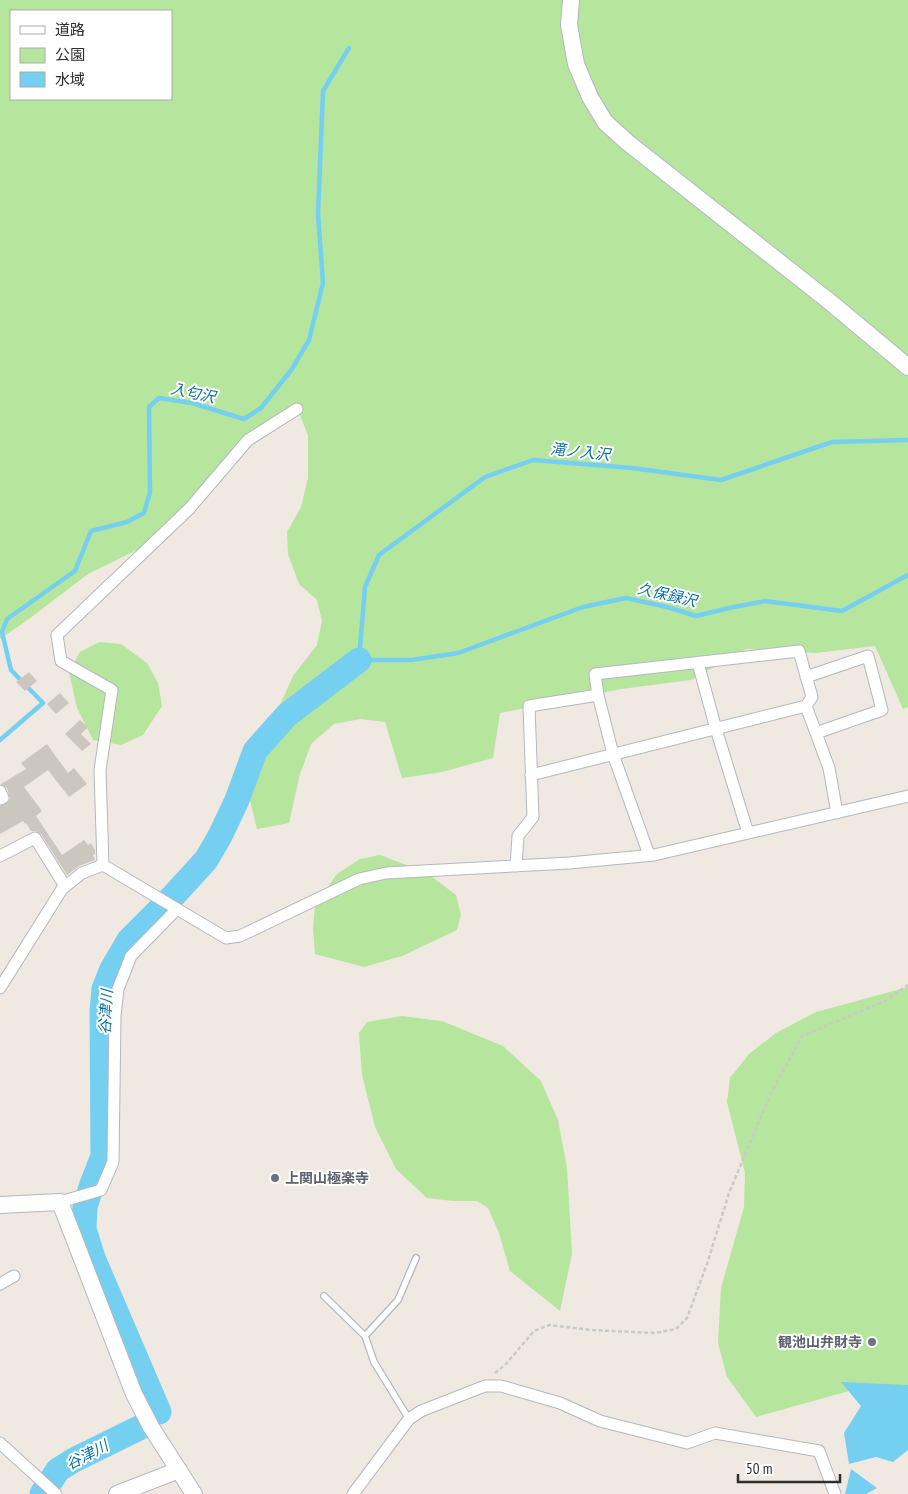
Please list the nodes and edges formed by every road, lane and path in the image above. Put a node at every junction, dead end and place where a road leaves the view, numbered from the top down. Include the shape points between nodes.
1 (571, 0) edge
2 (908, 367) edge
3 (297, 409) dead end
4 (698, 663) junction
5 (806, 677) junction
6 (598, 694) junction
7 (806, 706) junction
8 (716, 729) junction
9 (816, 734) junction
10 (613, 754) junction
11 (531, 775) junction
12 (0, 791) edge
13 (908, 796) edge
14 (0, 799) edge
15 (837, 813) junction
16 (748, 833) junction
17 (649, 855) junction
18 (0, 856) edge
19 (103, 865) junction
20 (516, 866) junction
21 (65, 886) junction
22 (176, 910) junction
23 (908, 985) edge
24 (0, 988) edge
25 (60, 1202) junction
26 (0, 1205) edge
27 (416, 1258) dead end
28 (14, 1276) dead end
29 (0, 1284) edge
30 (324, 1296) dead end
31 (365, 1336) junction
32 (485, 1386) junction
33 (409, 1419) junction
34 (0, 1443) edge
35 (178, 1470) junction
36 (56, 1494) edge
37 (117, 1494) edge
38 (194, 1494) edge
39 (353, 1494) edge
40 (834, 1494) edge

1 - 2 street via 569,25 576,64 605,122
3 - 19 street via 248,440 189,509 57,635 61,661 112,690 100,770
4 - 5 street via 799,651
4 - 6 street via 595,674
4 - 8 street
5 - 7 street via 812,697
5 - 9 street via 868,656 882,710
6 - 10 street
6 - 11 street via 529,706
7 - 8 street
7 - 9 street
8 - 10 street
8 - 16 street
9 - 15 street via 829,768
10 - 11 street
10 - 17 street
11 - 20 street via 534,817 518,836
12 - 14 street via 3,798
13 - 15 street
15 - 16 street
16 - 17 street
17 - 20 street
18 - 21 street via 35,838
19 - 21 street via 82,873
19 - 22 street
20 - 22 street via 386,874 359,879 240,936 226,938
21 - 24 street
22 - 25 street via 131,956 118,989 113,1162 100,1190
23 - 32 path via 884,1001 802,1036 767,1104 729,1193 687,1318 676,1329 655,1333 548,1325 534,1331
25 - 26 street
25 - 35 street via 134,1394
27 - 31 lane via 398,1300
28 - 29 street
30 - 31 lane
31 - 33 lane via 374,1362
32 - 33 street via 421,1411
32 - 40 street via 501,1386 560,1403 600,1421 687,1443 715,1433 819,1451
33 - 39 street
34 - 36 street
35 - 37 street
35 - 38 street

